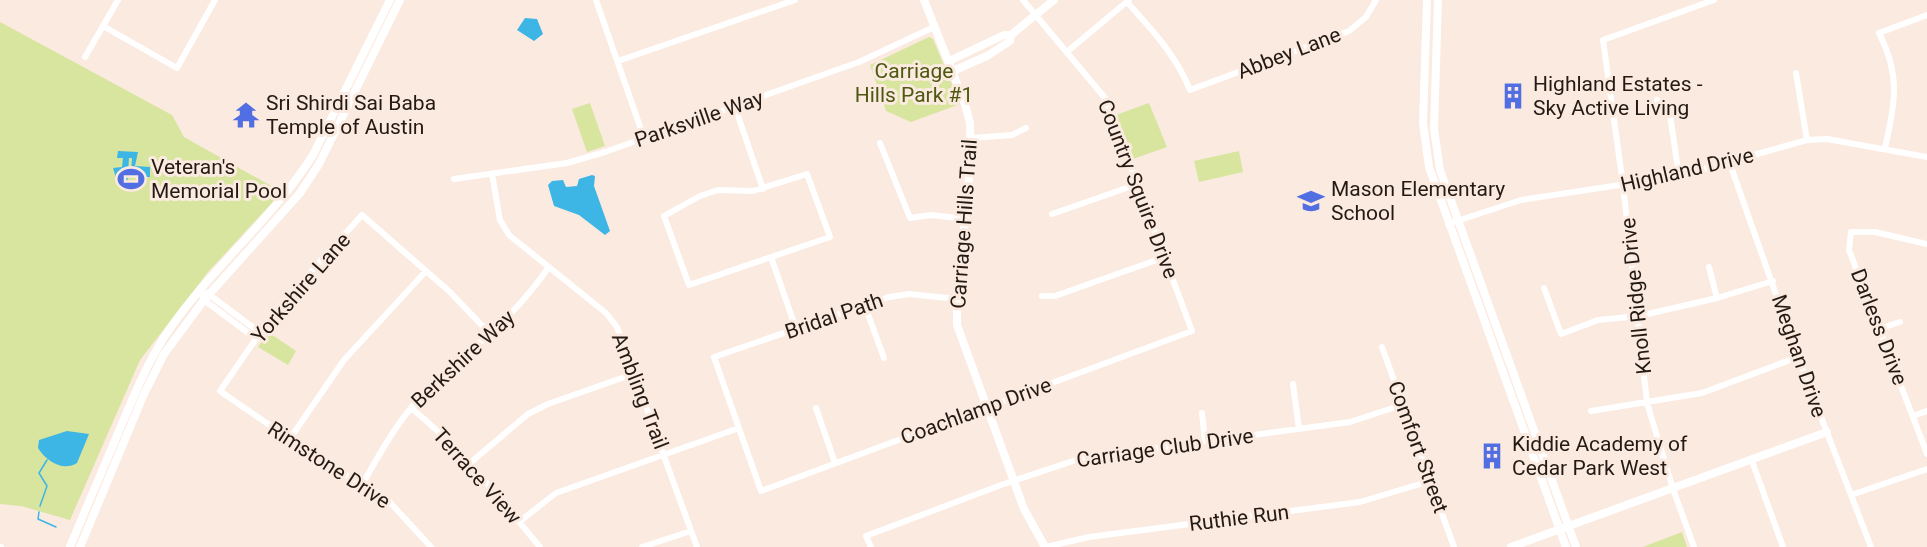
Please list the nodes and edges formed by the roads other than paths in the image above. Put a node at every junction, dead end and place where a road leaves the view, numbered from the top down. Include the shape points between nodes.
1 (118, 0) edge
2 (215, 0) edge
3 (390, 0) edge
4 (400, 0) edge
5 (596, 0) edge
6 (795, 0) edge
7 (924, 0) edge
8 (1023, 0) edge
9 (1054, 0) edge
10 (1376, 0) edge
11 (1427, 0) edge
12 (1438, 0) edge
13 (1714, 0) edge
14 (1128, 1) edge
15 (1036, 15) junction
16 (1927, 15) edge
17 (104, 26) junction
18 (934, 27) junction
19 (1011, 35) junction
20 (1068, 51) junction
21 (85, 57) dead end
22 (618, 61) junction
23 (949, 61) junction
24 (953, 71) junction
25 (1796, 74) dead end
26 (1657, 100) dead end
27 (735, 107) junction
28 (1026, 128) dead end
29 (644, 138) junction
30 (972, 138) junction
31 (1807, 140) junction
32 (880, 143) dead end
33 (1885, 148) junction
34 (1927, 157) edge
35 (1730, 164) junction
36 (492, 174) junction
37 (1679, 176) junction
38 (454, 179) dead end
39 (1138, 184) junction
40 (1623, 185) junction
41 (763, 189) junction
42 (1052, 214) dead end
43 (965, 219) junction
44 (1458, 220) junction
45 (1448, 224) junction
46 (1927, 244) edge
47 (771, 257) junction
48 (1165, 257) junction
49 (1709, 267) dead end
50 (548, 268) junction
51 (426, 271) junction
52 (1773, 281) junction
53 (1544, 288) dead end
54 (200, 289) junction
55 (1042, 296) dead end
56 (206, 297) junction
57 (1717, 298) junction
58 (957, 299) junction
59 (865, 306) junction
60 (1639, 316) junction
61 (1900, 322) dead end
62 (1881, 328) junction
63 (796, 329) junction
64 (1192, 331) joint
65 (257, 335) junction
66 (491, 335) junction
67 (1382, 348) dead end
68 (1798, 357) junction
69 (884, 358) dead end
70 (636, 374) junction
71 (1293, 384) dead end
72 (220, 391) joint
73 (1647, 404) junction
74 (1402, 405) junction
75 (987, 407) junction
76 (411, 408) junction
77 (816, 408) dead end
78 (1591, 411) dead end
79 (1927, 411) edge
80 (1202, 413) dead end
81 (1913, 416) junction
82 (740, 428) junction
83 (1299, 429) junction
84 (1827, 432) junction
85 (289, 440) junction
86 (1205, 441) junction
87 (664, 454) junction
88 (1927, 454) edge
89 (1752, 461) junction
90 (470, 463) junction
91 (835, 463) junction
92 (1927, 470) edge
93 (1014, 480) junction
94 (1430, 481) junction
95 (363, 483) junction
96 (1673, 489) junction
97 (1851, 495) junction
98 (519, 522) junction
99 (1569, 527) junction
100 (1559, 530) junction
101 (691, 531) junction
102 (70, 547) edge
103 (80, 547) edge
104 (431, 547) edge
105 (540, 547) edge
106 (642, 547) edge
107 (696, 547) edge
108 (871, 547) edge
109 (1045, 547) edge
110 (1454, 547) edge
111 (1511, 547) edge
112 (1566, 547) edge
113 (1576, 547) edge
114 (1694, 547) edge
115 (1783, 547) edge
116 (1871, 547) edge

1 - 17 street
2 - 17 street via 177,68
3 - 54 main road via 299,178
4 - 56 main road via 319,164 300,193
5 - 22 street
6 - 22 street
7 - 18 main road, Carriage Hills Trail
8 - 15 street, Country Squire Drive
9 - 15 main road
10 - 14 street, Abbey Lane via 1366,17 1349,31 1190,90 1182,69
11 - 45 main road via 1425,151
12 - 44 main road via 1435,148
13 - 40 street, Knoll Ridge Drive via 1603,40
14 - 20 street
15 - 19 main road
15 - 20 street, Country Squire Drive
16 - 33 street via 1879,33 1895,75 1896,94
17 - 21 street
18 - 23 main road, Carriage Hills Trail
18 - 27 street, Parksville Way via 860,62
19 - 23 main road
19 - 24 main road via 1010,41 996,51
20 - 39 street, Country Squire Drive via 1105,98
22 - 29 street
23 - 24 main road, Carriage Hills Trail
24 - 30 main road, Carriage Hills Trail via 966,104
25 - 31 street
26 - 37 street via 1669,108
27 - 29 street, Parksville Way
27 - 41 street
28 - 30 street via 1012,135
29 - 36 street, Parksville Way via 567,163
30 - 43 main road, Carriage Hills Trail
31 - 33 street, Highland Drive via 1827,139
31 - 35 street, Highland Drive
32 - 43 street via 910,218 931,215
33 - 34 street, Highland Drive
35 - 37 street, Highland Drive
35 - 52 street, Meghan Drive
36 - 38 street, Parksville Way
36 - 50 street, Ambling Trail via 500,220 518,244
37 - 40 street, Highland Drive
39 - 42 street
39 - 48 street, Country Squire Drive
40 - 44 street, Highland Drive via 1521,200
40 - 60 street, Knoll Ridge Drive
41 - 47 street via 807,174 830,237
41 - 47 street via 718,190 664,216 689,285
43 - 58 main road, Carriage Hills Trail
44 - 45 street, Highland Drive
44 - 99 main road
45 - 100 main road
46 - 62 street, Darless Drive via 1875,232 1851,232 1849,250
47 - 63 street
48 - 55 street via 1055,296
48 - 64 street, Country Squire Drive
49 - 57 street
50 - 66 street, Berkshire Way
50 - 70 street, Ambling Trail via 606,313 617,327
51 - 65 street, Yorkshire Lane via 362,215
51 - 66 street
51 - 85 street via 344,360
52 - 57 street
52 - 68 street, Meghan Drive
53 - 60 street via 1561,334 1598,320
54 - 56 street
54 - 102 main road via 143,374
56 - 65 street
56 - 103 main road via 164,354 150,381
57 - 60 street
58 - 59 street, Bridal Path via 899,295
58 - 75 main road, Carriage Hills Trail via 957,325
59 - 63 street, Bridal Path
59 - 69 street
60 - 73 street, Knoll Ridge Drive
61 - 62 street
62 - 81 street, Darless Drive
63 - 82 street, Bridal Path via 714,357
64 - 75 street, Coachlamp Drive
65 - 72 street, Yorkshire Lane
66 - 76 street, Berkshire Way
67 - 74 street, Comfort Street
68 - 73 street via 1702,393
68 - 84 street, Meghan Drive
70 - 87 street, Ambling Trail
70 - 90 street via 528,414
71 - 83 street
72 - 85 street, Rimstone Drive
73 - 78 street
73 - 96 street, Knoll Ridge Drive
74 - 83 street, Carriage Club Drive via 1350,422
74 - 94 street, Comfort Street
75 - 91 street, Coachlamp Drive
75 - 93 main road, Carriage Hills Trail
76 - 90 street, Terrace View
76 - 95 street, Berkshire Way
77 - 91 street
79 - 81 street
80 - 86 street
81 - 88 street, Darless Drive
82 - 87 street
82 - 91 street, Coachlamp Drive via 761,490
83 - 86 street, Carriage Club Drive
84 - 89 main road
84 - 97 street, Meghan Drive
85 - 95 street, Rimstone Drive
86 - 93 street, Carriage Club Drive via 1082,458
87 - 98 street via 556,494
87 - 101 street, Ambling Trail
89 - 96 main road
89 - 115 street
90 - 98 street, Terrace View
92 - 97 street
93 - 108 street, Carriage Club Drive via 866,536
93 - 109 main road, Carriage Hills Trail via 1024,509
94 - 109 street, Ruthie Run via 1360,502 1089,537
94 - 110 street, Comfort Street
95 - 104 street, Rimstone Drive via 394,505
96 - 99 main road
96 - 114 street, Knoll Ridge Drive
97 - 116 street, Meghan Drive
98 - 105 street, Terrace View
99 - 100 main road
99 - 113 main road
100 - 111 main road
100 - 112 main road
101 - 106 street
101 - 107 street, Ambling Trail

